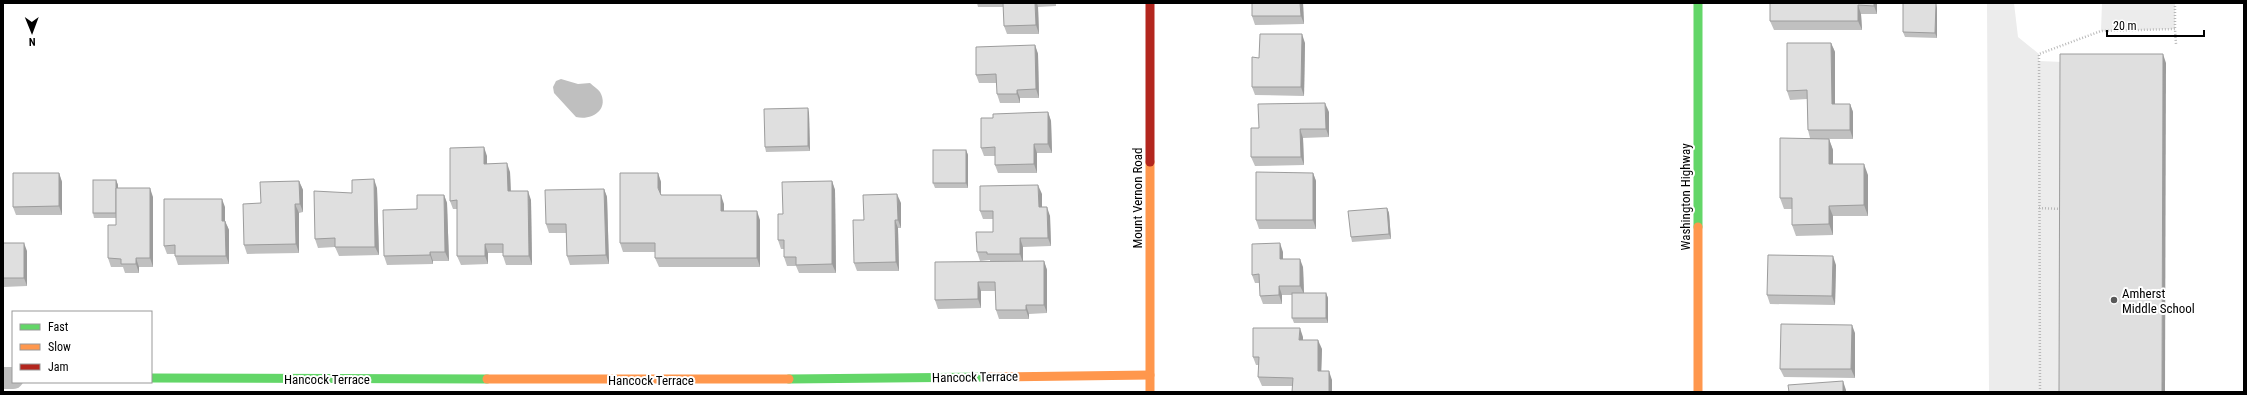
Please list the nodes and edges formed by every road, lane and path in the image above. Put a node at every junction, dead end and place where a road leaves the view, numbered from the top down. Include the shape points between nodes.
1 (1150, 3) edge
2 (1698, 3) edge
3 (2175, 3) edge
4 (2175, 29) junction
5 (2176, 44) dead end
6 (2039, 208) junction
7 (2063, 209) edge
8 (1150, 375) junction
9 (152, 378) edge
10 (1150, 392) edge
11 (1698, 392) edge
12 (2040, 392) edge

1 - 8 street, Mount Vernon Road
2 - 11 street, Washington Highway
3 - 4 path
4 - 5 path
4 - 6 path via 2101,31 2038,54
6 - 7 path
6 - 12 path
8 - 9 street, Hancock Terrace via 690,380
8 - 10 street, Mount Vernon Road

